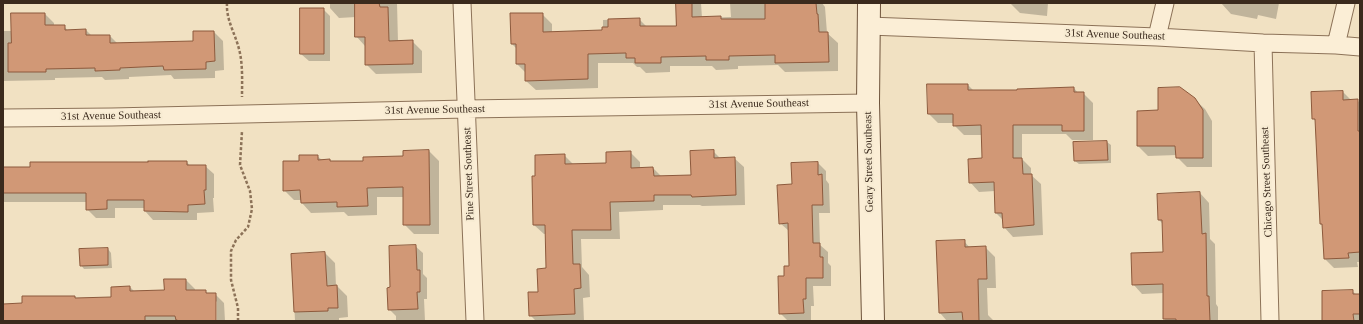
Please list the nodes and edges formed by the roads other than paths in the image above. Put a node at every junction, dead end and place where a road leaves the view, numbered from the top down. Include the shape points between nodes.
1 (462, 3) edge
2 (869, 3) edge
3 (1165, 3) edge
4 (1346, 3) edge
5 (869, 26) junction
6 (1157, 37) junction
7 (1263, 43) junction
8 (1336, 45) junction
9 (1360, 47) edge
10 (868, 103) junction
11 (466, 109) junction
12 (3, 118) edge
13 (475, 321) edge
14 (873, 321) edge
15 (1270, 321) edge

1 - 11 street, Pine Street Southeast
2 - 5 main road, Geary Street Southeast
3 - 6 street
4 - 8 street
5 - 6 street, 31st Avenue Southeast
5 - 10 main road, Geary Street Southeast
6 - 7 street, 31st Avenue Southeast
7 - 8 street, 31st Avenue Southeast
7 - 15 street, Chicago Street Southeast
8 - 9 street, 31st Avenue Southeast
10 - 11 street, 31st Avenue Southeast
10 - 14 main road, Geary Street Southeast
11 - 12 street, 31st Avenue Southeast
11 - 13 street, Pine Street Southeast

